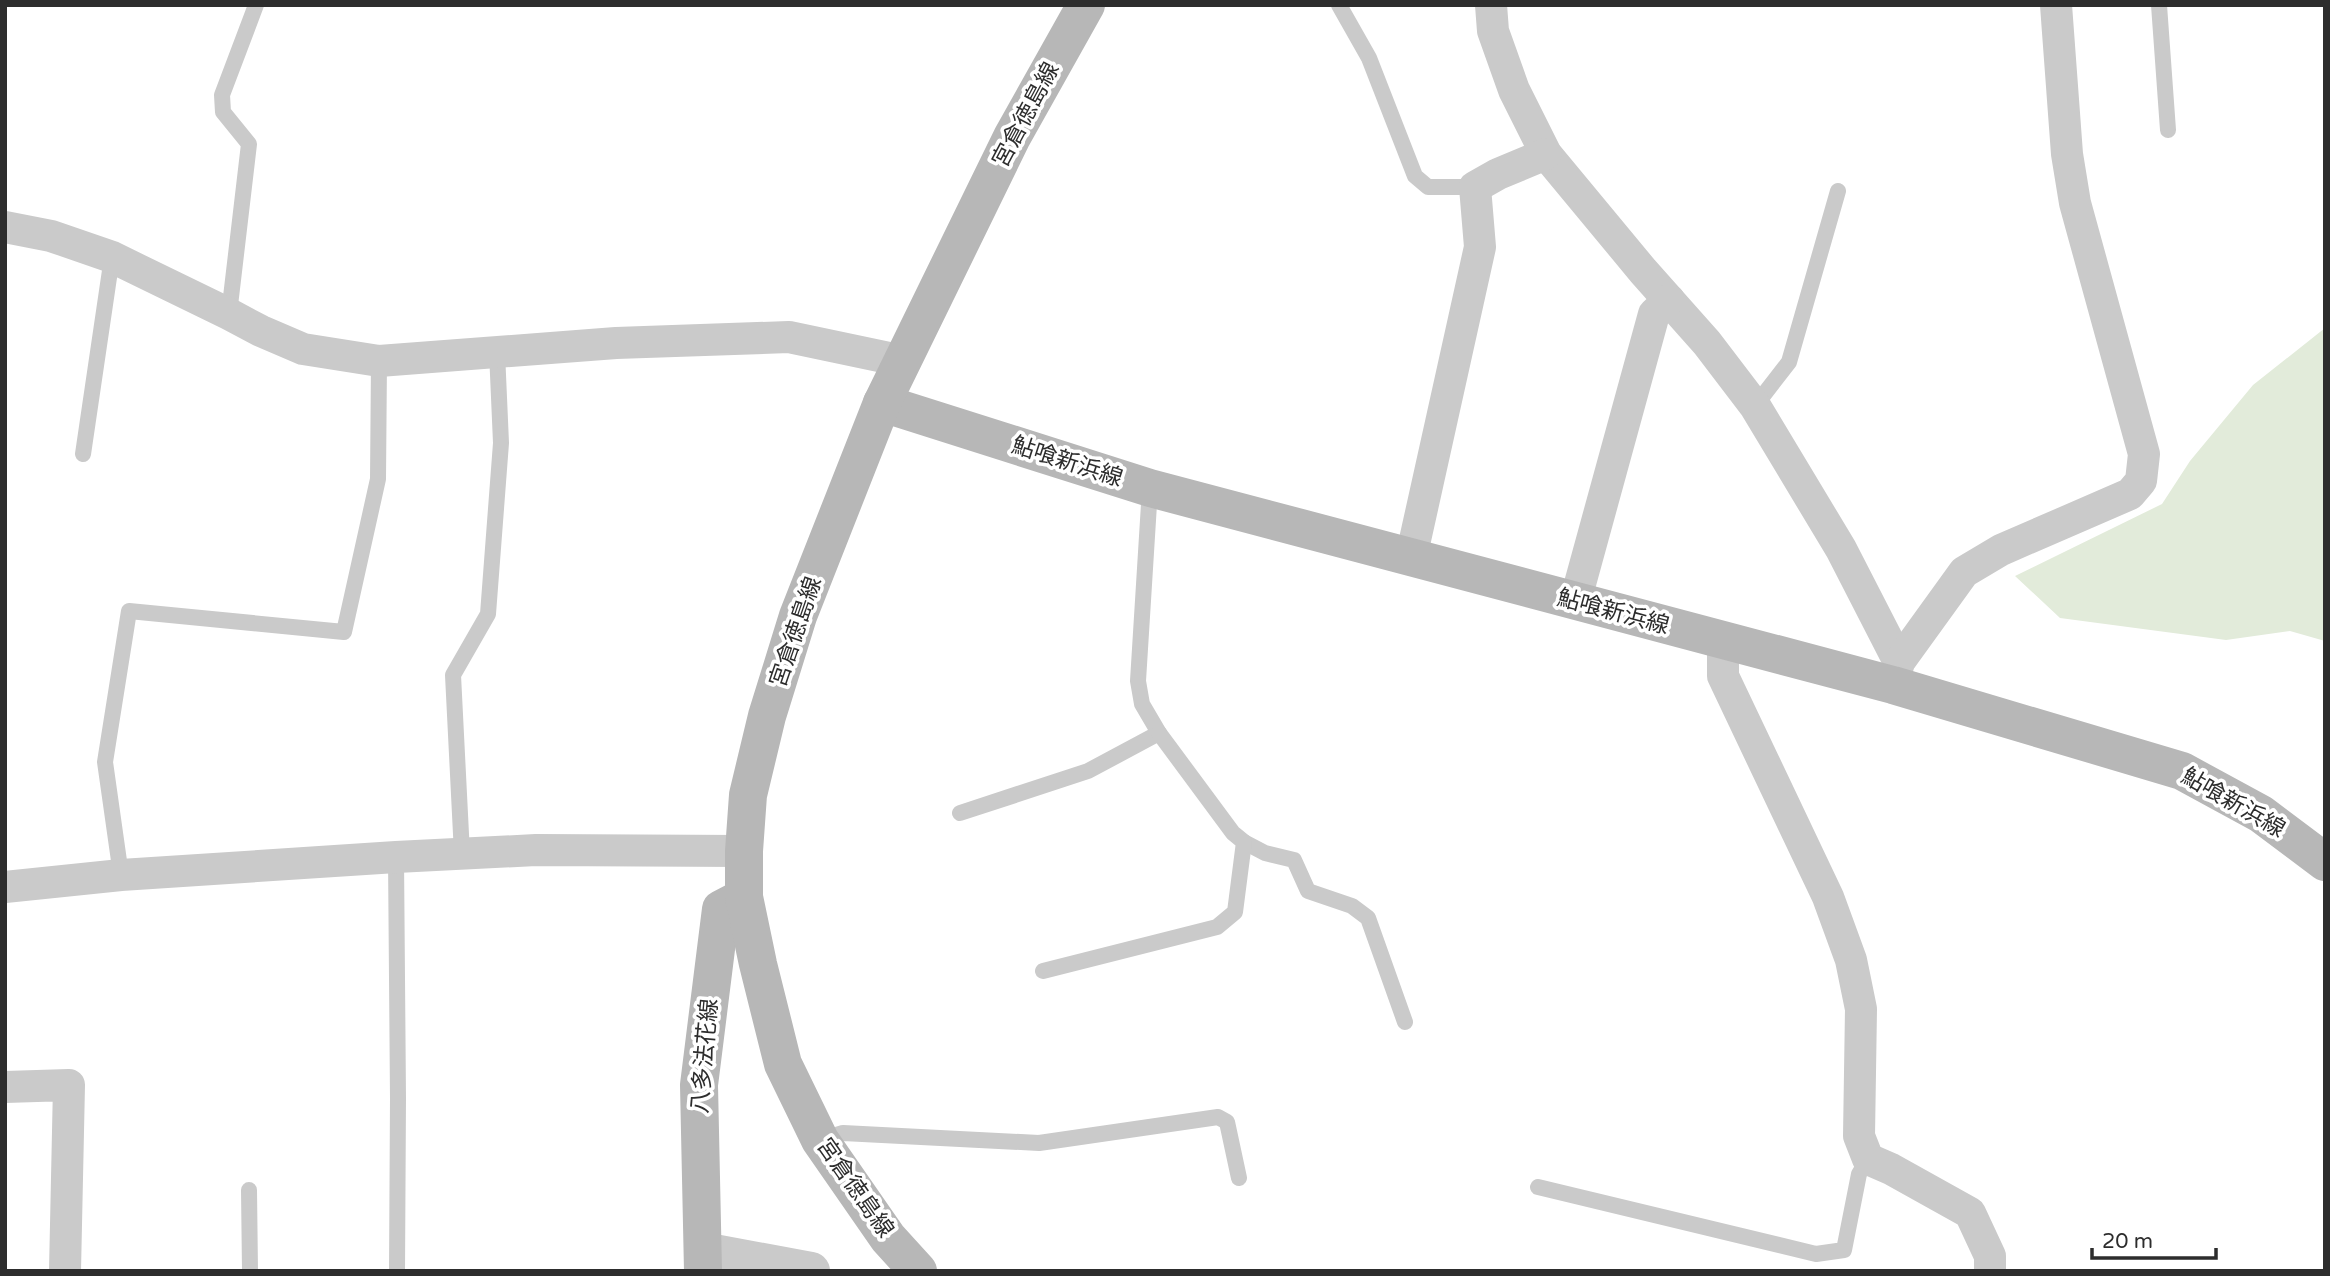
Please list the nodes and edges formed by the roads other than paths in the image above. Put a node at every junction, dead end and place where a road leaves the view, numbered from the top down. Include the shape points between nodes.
1 (256, 5) edge
2 (1086, 5) edge
3 (1339, 5) edge
4 (1491, 5) edge
5 (2056, 5) edge
6 (2159, 5) edge
7 (2168, 130) dead end
8 (1546, 154) junction
9 (1475, 187) junction
10 (1838, 191) dead end
11 (5, 228) edge
12 (113, 257) junction
13 (1669, 300) junction
14 (229, 314) junction
15 (497, 352) junction
16 (379, 361) junction
17 (903, 361) junction
18 (882, 403) junction
19 (1755, 406) junction
20 (83, 454) dead end
21 (1150, 488) junction
22 (1411, 558) junction
23 (1575, 602) junction
24 (1723, 642) junction
25 (1896, 674) junction
26 (1160, 733) junction
27 (960, 813) dead end
28 (1244, 842) junction
29 (744, 850) junction
30 (462, 853) junction
31 (396, 856) junction
32 (2325, 862) edge
33 (121, 875) junction
34 (5, 887) edge
35 (744, 897) junction
36 (1043, 971) dead end
37 (1405, 1022) dead end
38 (5, 1087) edge
39 (820, 1140) junction
40 (1868, 1159) junction
41 (1239, 1178) dead end
42 (1538, 1187) dead end
43 (248, 1190) dead end
44 (703, 1261) edge
45 (65, 1271) edge
46 (250, 1271) edge
47 (397, 1271) edge
48 (811, 1271) edge
49 (918, 1271) edge
50 (1990, 1271) edge

1 - 14 lane via 222,95 223,112 249,144
2 - 17 main road, 宮倉徳島線 via 1012,137
3 - 9 lane via 1369,58 1415,176 1429,187
4 - 8 street via 1493,31 1514,89
5 - 25 street via 2075,203 2144,454 2141,481 2130,494 2001,550 1964,572
6 - 7 lane
8 - 9 street
8 - 13 street
9 - 22 street via 1480,247
10 - 19 lane via 1789,362
11 - 12 street via 51,236
12 - 14 street
12 - 20 lane
13 - 19 street
13 - 23 street via 1654,314
14 - 16 street via 303,349
15 - 16 street
15 - 17 street via 789,337
15 - 30 lane via 501,443 488,614 453,675
16 - 33 lane via 378,479 344,632 129,611 105,762
17 - 18 main road, 宮倉徳島線
18 - 21 main road, 鮎喰新浜線
18 - 29 main road, 宮倉徳島線 via 798,616 767,716 748,795
19 - 25 street via 1841,549
21 - 22 main road, 鮎喰新浜線
21 - 26 lane via 1138,681 1142,704
22 - 23 main road, 鮎喰新浜線
23 - 24 main road, 鮎喰新浜線
24 - 25 main road, 鮎喰新浜線
24 - 40 street via 1723,676 1828,897 1851,960 1861,1009 1859,1136
25 - 32 main road, 鮎喰新浜線 via 2182,771 2261,814
26 - 27 lane via 1088,771
26 - 28 lane
28 - 36 lane via 1235,912 1217,927
28 - 37 lane via 1294,860 1308,891 1352,906 1368,918
29 - 30 street
29 - 35 main road, 宮倉徳島線
30 - 31 street
31 - 33 street
31 - 47 lane
33 - 34 street
35 - 39 main road, 宮倉徳島線 via 783,1064
35 - 44 main road, 八多法花線 via 721,909 699,1085
38 - 45 street via 69,1086
39 - 41 lane via 843,1133 1039,1143 1218,1116 1227,1122
39 - 49 main road, 宮倉徳島線 via 888,1238
40 - 42 lane via 1858,1174 1844,1250 1816,1254
40 - 50 street via 1970,1213 1990,1256
43 - 46 lane
44 - 48 street

